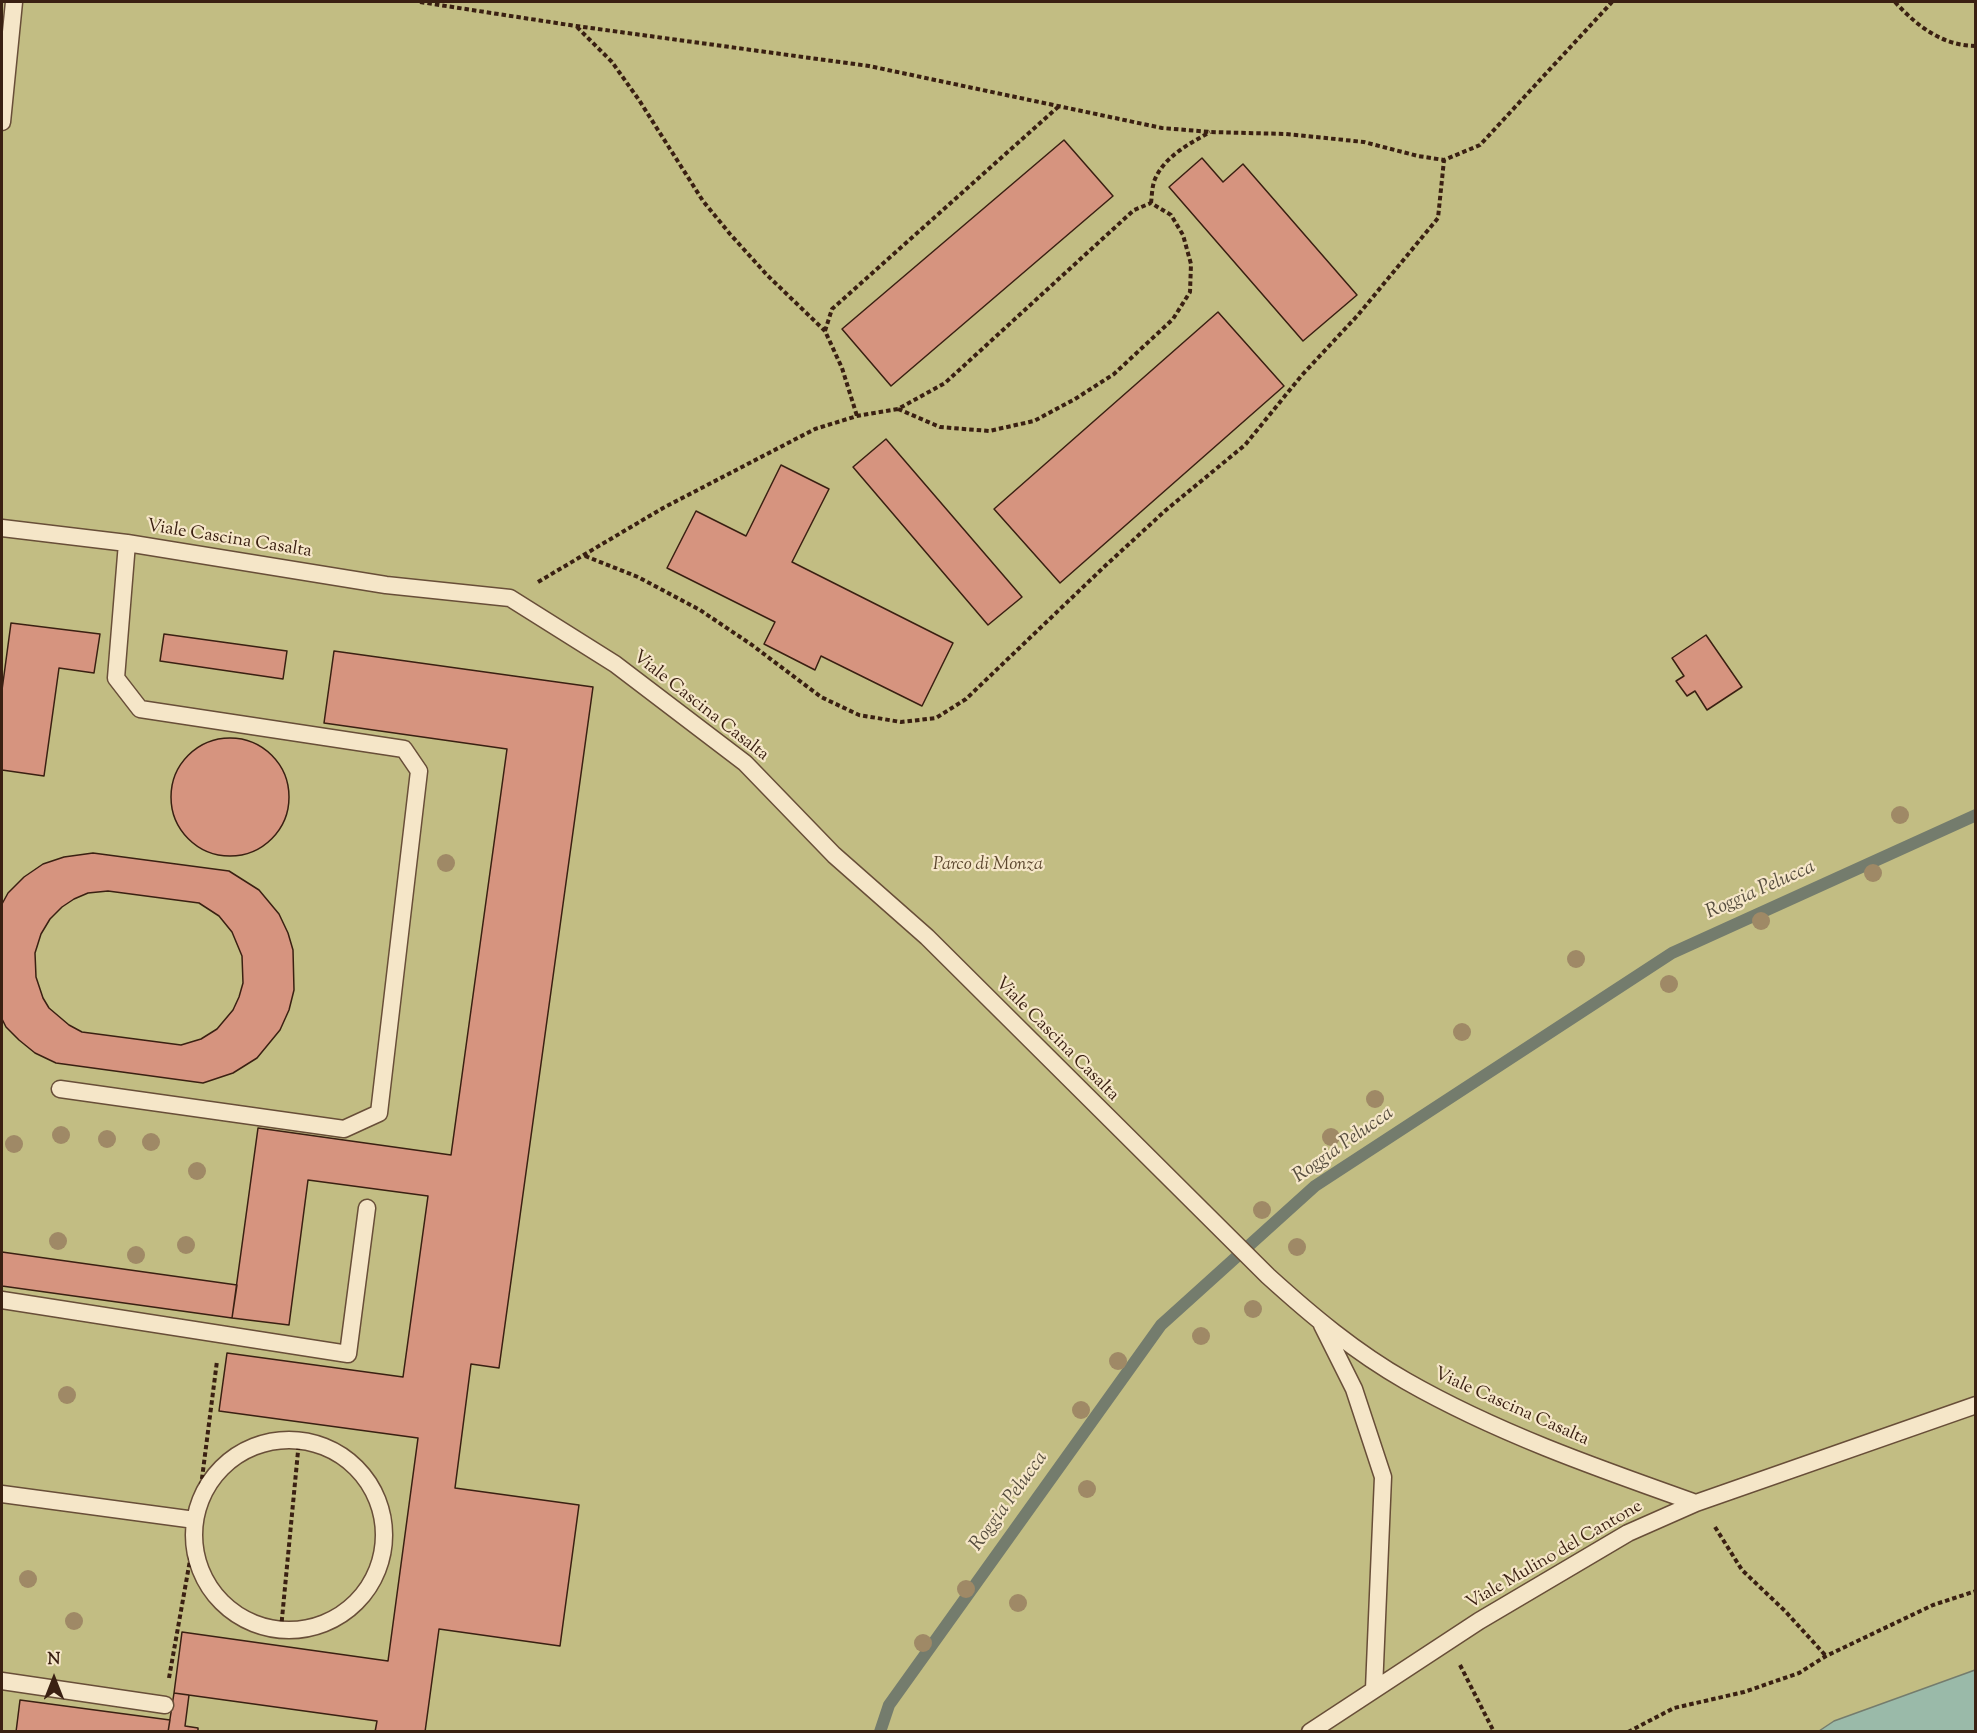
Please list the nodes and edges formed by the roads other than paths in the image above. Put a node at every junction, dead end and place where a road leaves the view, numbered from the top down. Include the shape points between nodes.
1 (14, 2) edge
2 (2, 122) edge
3 (2, 528) edge
4 (127, 543) junction
5 (60, 1089) dead end
6 (367, 1208) dead end
7 (2, 1300) edge
8 (1322, 1324) junction
9 (1976, 1405) edge
10 (2, 1494) edge
11 (1696, 1503) junction
12 (197, 1512) junction
13 (2, 1681) edge
14 (1374, 1689) junction
15 (165, 1705) road end
16 (1310, 1731) edge

1 - 2 lane
3 - 4 lane, Viale Cascina Casalta
4 - 5 lane via 116,678 140,709 404,749 419,771 379,1113 344,1130
4 - 8 lane, Viale Cascina Casalta via 386,585 510,598 615,664 745,763 834,855 927,938 1241,1250
6 - 7 lane via 348,1354
8 - 11 lane, Viale Cascina Casalta via 1404,1380 1483,1420 1589,1465
8 - 14 lane, Viale Cascina Casalta via 1354,1389 1383,1477
9 - 11 lane, Viale Mulino del Cantone
10 - 12 lane
11 - 14 lane, Viale Mulino del Cantone via 1628,1533
12 - 12 lane via 194,1538 203,1576 228,1608 263,1627 304,1629 342,1614 371,1584 384,1545 379,1504 357,1469 322,1446 299,1441 265,1443 232,1459 207,1487
13 - 15 lane
14 - 16 lane, Viale Mulino del Cantone

